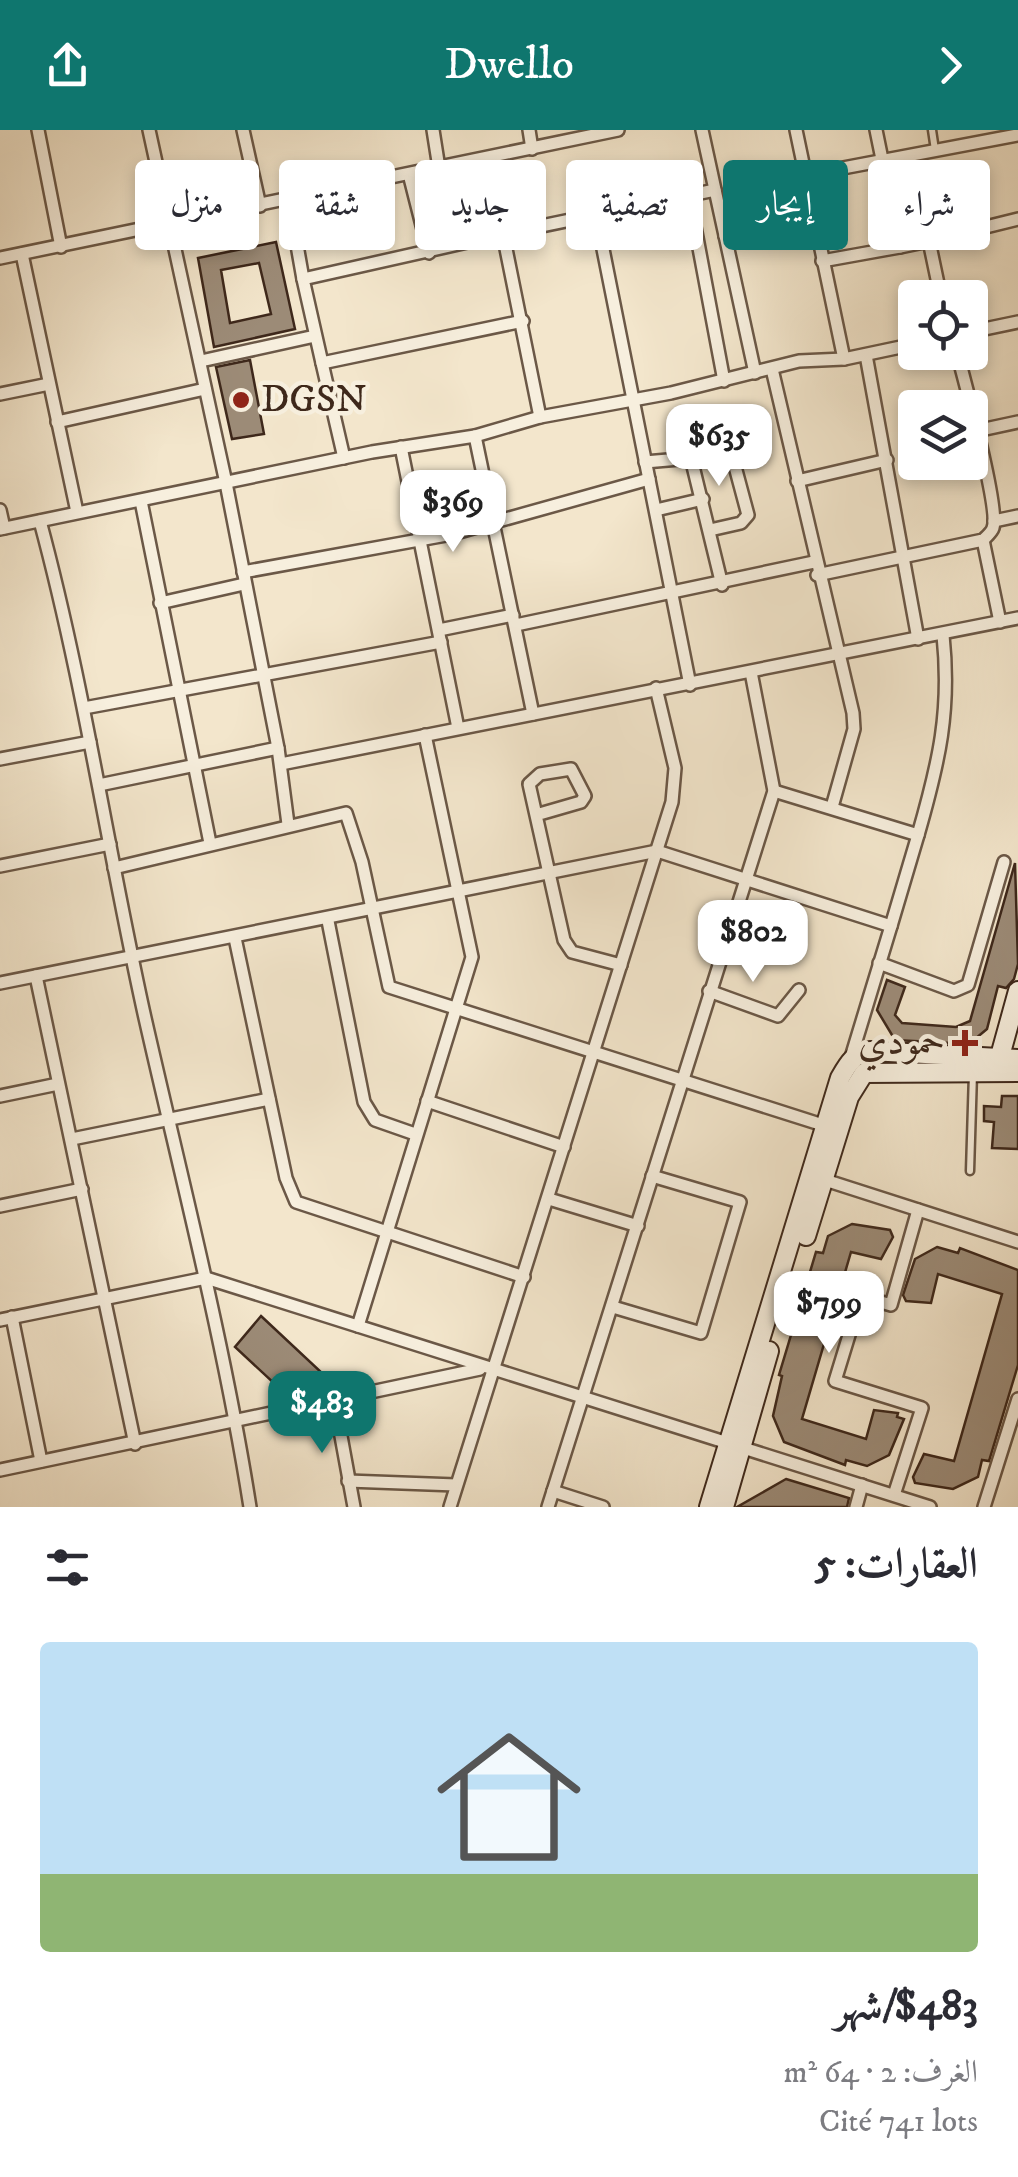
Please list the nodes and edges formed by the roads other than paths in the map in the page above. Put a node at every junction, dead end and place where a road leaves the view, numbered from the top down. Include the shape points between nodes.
1 (38, 130) edge
2 (149, 130) edge
3 (242, 130) edge
4 (433, 130) edge
5 (529, 130) edge
6 (618, 130) edge
7 (702, 130) edge
8 (796, 130) edge
9 (876, 130) edge
10 (932, 130) edge
11 (1017, 134) edge
12 (532, 149) junction
13 (935, 150) junction
14 (156, 160) edge
15 (438, 160) edge
16 (478, 160) edge
17 (803, 160) edge
18 (882, 160) joint
19 (415, 173) edge
20 (409, 174) junction
21 (395, 177) edge
22 (715, 190) junction
23 (703, 192) edge
24 (279, 202) edge
25 (260, 206) joint
26 (1018, 220) edge
27 (723, 227) edge
28 (990, 227) edge
29 (135, 232) edge
30 (61, 247) junction
31 (177, 250) edge
32 (298, 250) edge
33 (440, 250) edge
34 (507, 250) edge
35 (603, 250) edge
36 (699, 250) edge
37 (728, 250) edge
38 (820, 250) edge
39 (883, 250) edge
40 (931, 250) edge
41 (428, 253) junction
42 (22, 254) junction
43 (0, 258) edge
44 (822, 261) junction
45 (303, 279) junction
46 (938, 280) edge
47 (523, 321) junction
48 (1018, 322) edge
49 (988, 328) edge
50 (315, 336) junction
51 (898, 348) edge
52 (866, 355) junction
53 (844, 358) junction
54 (201, 361) junction
55 (322, 363) junction
56 (772, 369) junction
57 (754, 373) junction
58 (724, 380) junction
59 (49, 384) junction
60 (205, 389) junction
61 (0, 394) edge
62 (633, 400) junction
63 (540, 417) junction
64 (58, 422) junction
65 (1018, 422) edge
66 (988, 428) edge
67 (475, 436) junction
68 (402, 446) junction
69 (344, 458) junction
70 (690, 458) junction
71 (887, 460) junction
72 (645, 462) junction
73 (648, 480) junction
74 (986, 480) edge
75 (797, 481) junction
76 (226, 483) junction
77 (702, 499) junction
78 (142, 500) junction
79 (0, 510) edge
80 (656, 510) junction
81 (77, 512) junction
82 (1018, 516) edge
83 (994, 520) junction
84 (40, 521) junction
85 (496, 524) junction
86 (2, 528) edge
87 (710, 530) junction
88 (420, 540) junction
89 (983, 540) junction
90 (903, 558) junction
91 (816, 568) junction
92 (244, 578) junction
93 (722, 585) junction
94 (673, 596) junction
95 (160, 602) junction
96 (1018, 618) edge
97 (515, 620) junction
98 (1000, 622) junction
99 (942, 635) junction
100 (440, 636) junction
101 (918, 639) junction
102 (840, 655) junction
103 (751, 672) junction
104 (264, 674) junction
105 (690, 684) junction
106 (656, 688) junction
107 (179, 690) junction
108 (84, 708) junction
109 (532, 714) junction
110 (458, 728) junction
111 (425, 735) junction
112 (90, 742) junction
113 (278, 748) junction
114 (0, 758) edge
115 (281, 764) junction
116 (195, 766) junction
117 (99, 785) junction
118 (774, 791) junction
119 (832, 807) junction
120 (536, 815) junction
121 (288, 824) junction
122 (918, 835) junction
123 (210, 843) junction
124 (110, 844) junction
125 (657, 851) junction
126 (1004, 862) dead end
127 (0, 866) edge
128 (114, 868) junction
129 (550, 874) junction
130 (747, 879) junction
131 (460, 893) junction
132 (370, 912) junction
133 (328, 921) junction
134 (891, 926) junction
135 (235, 938) junction
136 (133, 958) junction
137 (878, 963) junction
138 (621, 964) junction
139 (36, 976) junction
140 (0, 983) edge
141 (799, 990) dead end
142 (709, 991) junction
143 (1018, 991) edge
144 (456, 1010) junction
145 (593, 1051) junction
146 (849, 1063) junction
147 (1012, 1064) edge
148 (973, 1070) junction
149 (681, 1080) junction
150 (857, 1082) junction
151 (58, 1084) junction
152 (0, 1096) edge
153 (269, 1099) junction
154 (427, 1101) junction
155 (171, 1117) junction
156 (826, 1126) junction
157 (415, 1134) junction
158 (72, 1139) junction
159 (564, 1147) junction
160 (970, 1172) dead end
161 (652, 1176) junction
162 (825, 1180) junction
163 (82, 1190) junction
164 (549, 1199) junction
165 (0, 1206) edge
166 (918, 1210) junction
167 (638, 1226) junction
168 (384, 1234) junction
169 (1018, 1242) edge
170 (524, 1276) junction
171 (206, 1278) junction
172 (106, 1295) junction
173 (613, 1307) junction
174 (6, 1318) edge
175 (358, 1326) junction
176 (487, 1370) junction
177 (334, 1398) junction
178 (1018, 1398) edge
179 (584, 1399) junction
180 (238, 1421) junction
181 (136, 1444) junction
182 (735, 1444) junction
183 (42, 1461) junction
184 (0, 1470) edge
185 (348, 1482) junction
186 (456, 1485) junction
187 (862, 1485) junction
188 (553, 1491) junction
189 (894, 1495) junction
190 (246, 1506) edge
191 (354, 1507) edge
192 (450, 1507) edge
193 (548, 1507) edge
194 (603, 1507) edge
195 (709, 1507) edge
196 (724, 1507) edge
197 (856, 1507) edge
198 (930, 1507) edge
199 (984, 1507) edge

1 - 30 street
2 - 14 street
3 - 25 street
4 - 15 street
5 - 12 street
6 - 12 street
7 - 22 street
8 - 17 street
9 - 18 street
10 - 13 lane
11 - 13 street
12 - 16 street
13 - 18 street
19 - 20 street
20 - 21 street
20 - 41 street
22 - 23 street
22 - 27 street
24 - 25 street
26 - 28 street
29 - 30 street
30 - 42 street
31 - 54 street
32 - 45 street
33 - 41 street
34 - 47 street
35 - 62 street
36 - 58 street
37 - 57 street
38 - 44 street
39 - 44 street
40 - 46 street
41 - 45 street
42 - 43 street
42 - 59 street
44 - 53 street
45 - 50 street
47 - 55 street
47 - 63 street
48 - 49 street
50 - 54 street
50 - 55 street
51 - 52 street
52 - 53 street
52 - 71 street
53 - 56 street
54 - 60 street
55 - 69 street
56 - 57 street
56 - 75 street
57 - 58 street
58 - 62 street
59 - 61 street
59 - 64 street
60 - 64 street
60 - 76 street
62 - 63 street
62 - 72 street
63 - 67 street
64 - 81 street
65 - 66 street
67 - 68 street
67 - 85 street
68 - 69 street
68 - 88 street
69 - 76 street
70 - 72 street
70 - 77 street
70 - 87 street via 723,450 733,459 748,515
71 - 75 street
71 - 90 street
72 - 73 street
73 - 80 street
73 - 85 street
74 - 83 street
75 - 91 street
76 - 78 street
76 - 92 street
77 - 80 street
77 - 87 street
78 - 81 street
78 - 95 street
79 - 86 street
80 - 94 street
81 - 84 street
82 - 83 street
83 - 89 street
84 - 86 street
84 - 108 street
85 - 88 street
85 - 97 street
87 - 93 street
88 - 92 street
88 - 100 street
89 - 90 street
89 - 98 street
90 - 91 street
90 - 101 street
91 - 93 street
91 - 102 street
92 - 95 street
92 - 104 street
93 - 94 street
94 - 97 street
94 - 105 street
95 - 107 street
96 - 98 street
97 - 100 street
97 - 109 street
98 - 99 street
99 - 101 street
99 - 122 street via 949,688 944,740
100 - 104 street
100 - 110 street
101 - 102 street
102 - 103 street
102 - 119 street via 854,728
103 - 105 street
103 - 118 street
104 - 107 street
104 - 113 street
105 - 106 street
106 - 109 street
106 - 125 street via 676,784
107 - 108 street
107 - 116 street
108 - 112 street
109 - 110 street
110 - 111 street
111 - 115 street
111 - 131 street
112 - 114 street
112 - 117 street
113 - 115 street
113 - 116 street
115 - 121 street
116 - 117 street
116 - 123 street
117 - 124 street
118 - 119 street
118 - 130 street
119 - 122 street
120 - 120 street via 529,784 535,776 577,773 581,802
120 - 129 street
121 - 123 street
121 - 132 street via 346,812
122 - 134 street
123 - 128 street
124 - 127 street
124 - 128 street
125 - 129 street
125 - 130 street
125 - 138 street
126 - 137 street via 968,985 954,991
128 - 136 street
129 - 131 street
129 - 138 street via 568,948
130 - 134 street
130 - 142 street
131 - 132 street
131 - 144 street via 472,957
132 - 133 street
132 - 144 street via 388,987
133 - 135 street
133 - 157 street via 364,1102 376,1120
134 - 137 street
135 - 136 street
135 - 153 street
136 - 139 street
136 - 155 street
137 - 146 street
138 - 145 street
139 - 140 street
139 - 151 street
141 - 142 street via 778,1016
142 - 149 street
143 - 147 main road
144 - 145 street
144 - 154 street
145 - 149 street
145 - 159 street
146 - 147 main road via 870,1052
146 - 150 street
146 - 156 main road
147 - 148 main road
148 - 150 main road via 870,1069
148 - 160 lane
149 - 156 street
149 - 161 street
150 - 162 main road
151 - 152 street
151 - 158 street
153 - 155 street
153 - 168 street via 296,1202
154 - 157 street
154 - 159 street
155 - 158 street
155 - 171 street
156 - 182 main road
157 - 168 street
158 - 163 street
159 - 164 street
161 - 167 street
161 - 173 street via 740,1202 729,1240 701,1333
162 - 166 street
162 - 182 main road
163 - 165 street
163 - 172 street
164 - 167 street
164 - 170 street
166 - 169 street
166 - 189 street via 891,1305 861,1296 835,1382 922,1408
167 - 173 street
168 - 170 street
168 - 175 street
170 - 176 street
171 - 172 street
171 - 175 street
171 - 180 street
172 - 174 street
172 - 181 street
173 - 179 street
174 - 183 street
175 - 176 street
176 - 177 street
176 - 179 street
176 - 186 street
177 - 180 street
177 - 185 street
178 - 199 street
179 - 182 street
179 - 188 street
180 - 181 street
180 - 190 street
181 - 183 street
182 - 187 street
182 - 195 main road
182 - 196 main road
183 - 184 street
185 - 186 street
185 - 191 street
186 - 192 street
187 - 189 street
187 - 197 street
188 - 193 street
188 - 194 street
189 - 198 street

